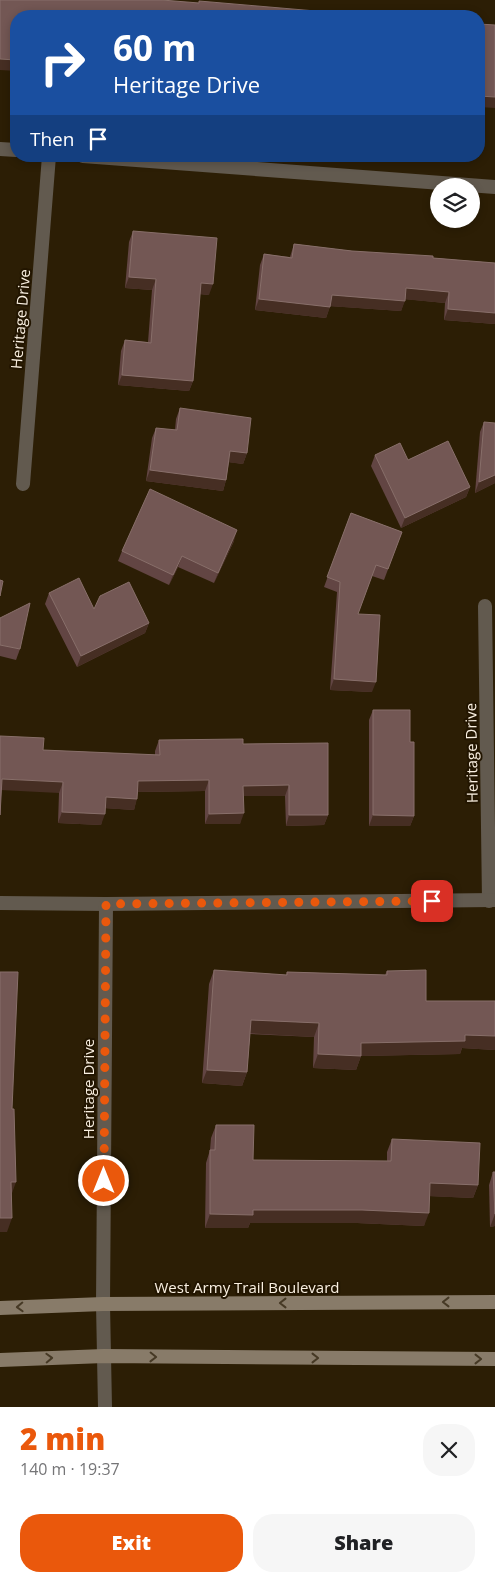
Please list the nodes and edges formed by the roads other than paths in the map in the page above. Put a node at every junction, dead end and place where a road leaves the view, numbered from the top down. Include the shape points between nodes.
1 (49, 162) edge
2 (163, 162) edge
3 (495, 187) edge
4 (23, 484) dead end
5 (485, 606) dead end
6 (492, 900) edge
7 (0, 903) edge
8 (106, 904) junction
9 (495, 1302) edge
10 (103, 1304) junction
11 (0, 1308) edge
12 (104, 1356) junction
13 (495, 1359) edge
14 (0, 1360) edge
15 (105, 1407) edge

1 - 4 street, Heritage Drive
2 - 3 street
5 - 6 street, Heritage Drive
6 - 8 street, Heritage Drive
7 - 8 street, Heritage Drive
8 - 10 street, Heritage Drive
9 -> 10 main road, West Army Trail Boulevard
10 -> 11 main road, West Army Trail Boulevard
10 - 12 street, Heritage Drive
12 -> 13 main road
14 -> 12 main road
12 - 15 street, Heritage Drive

